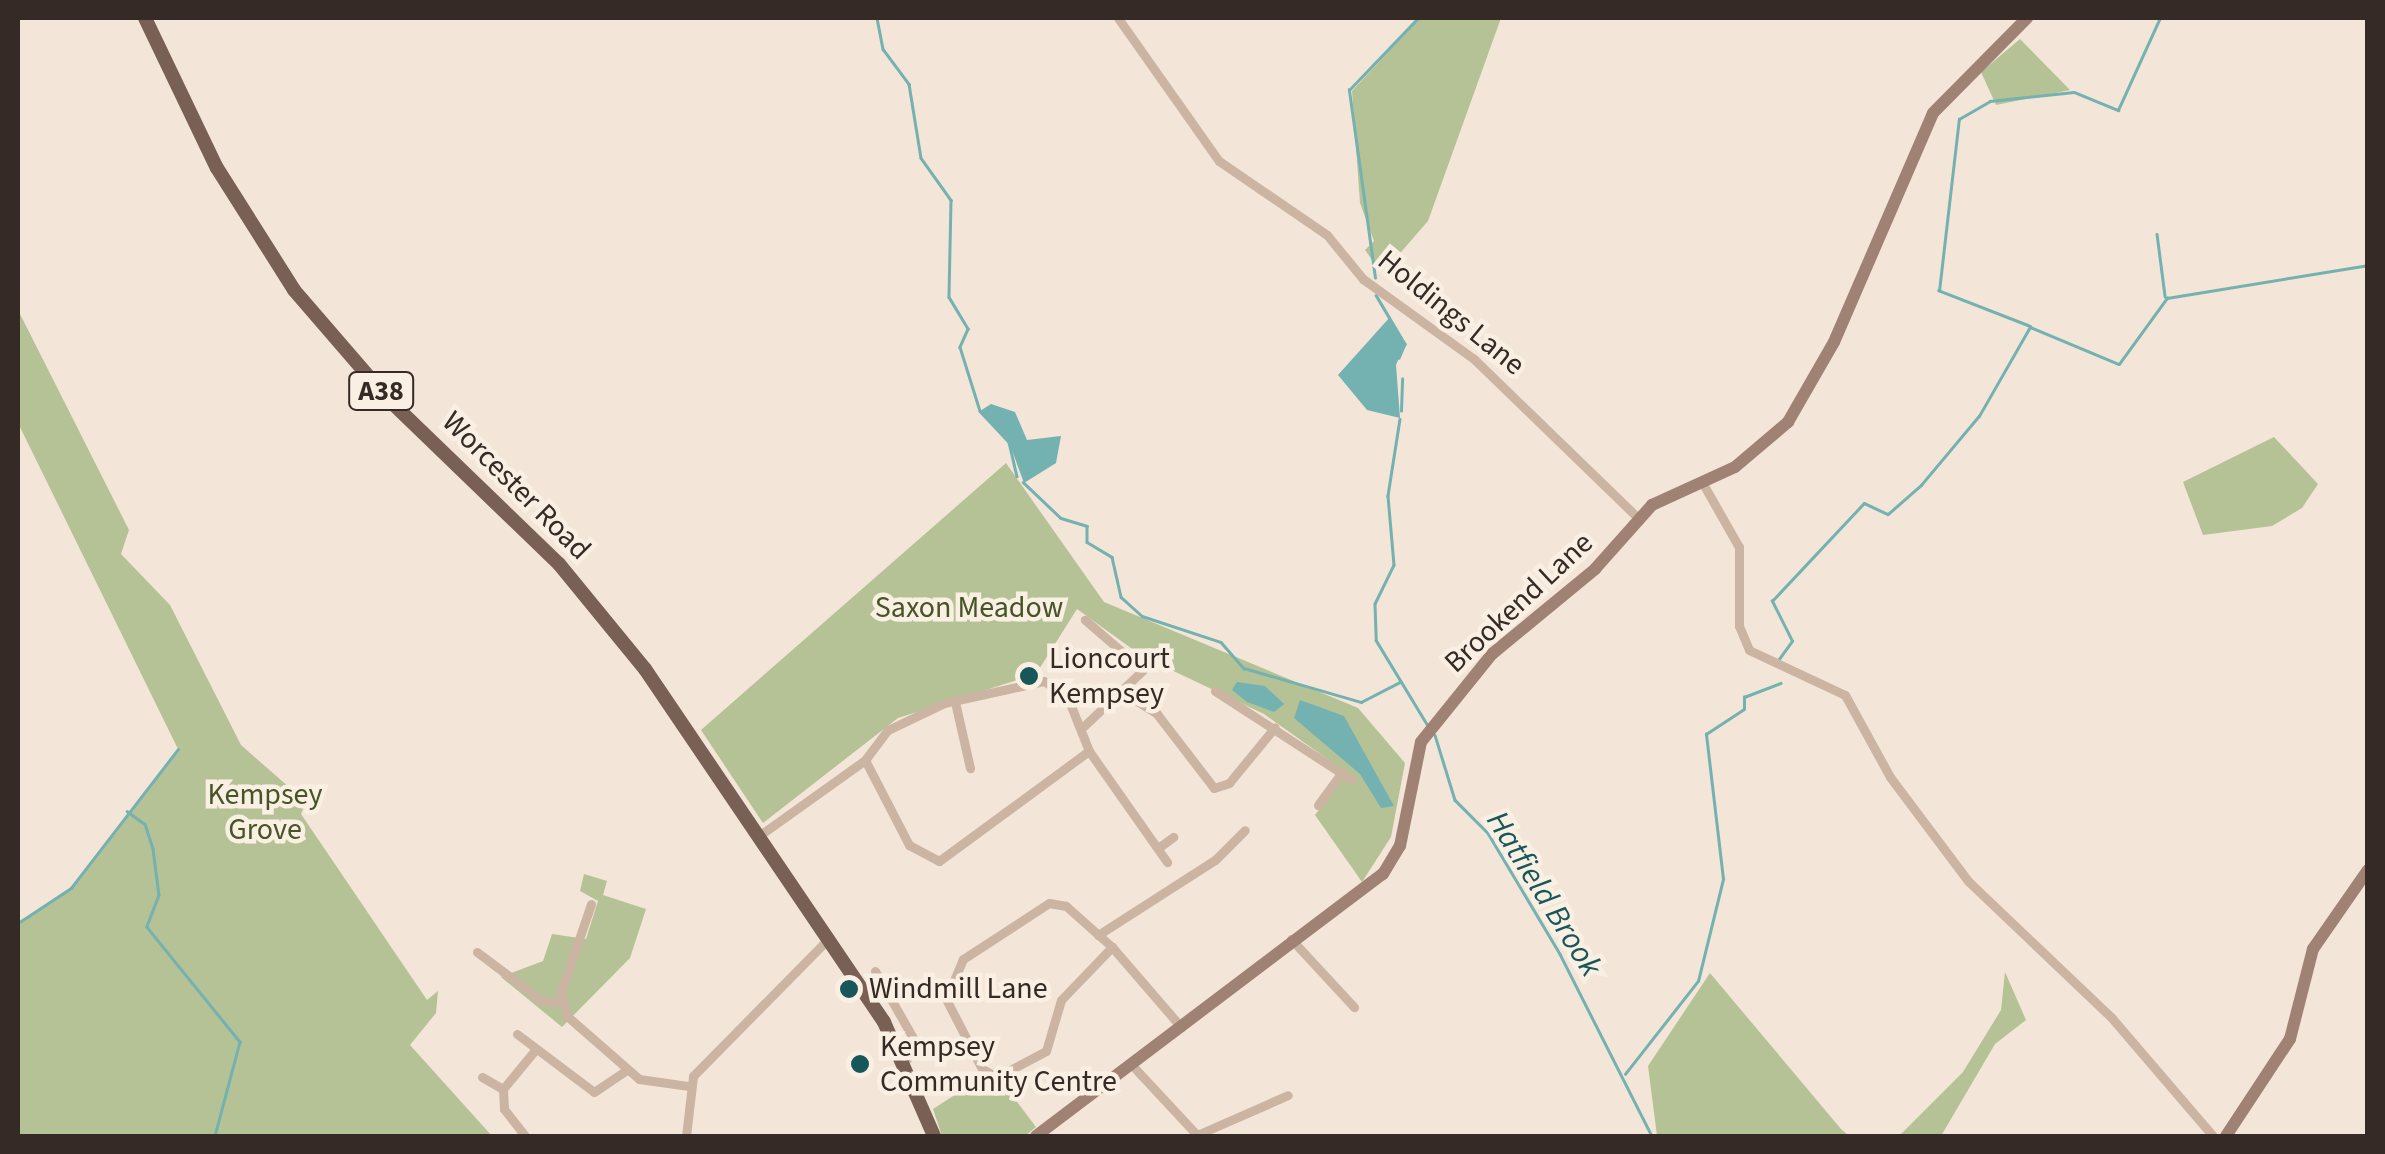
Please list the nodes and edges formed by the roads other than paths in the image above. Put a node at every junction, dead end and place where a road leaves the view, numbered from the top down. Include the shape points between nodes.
1 (145, 18) edge
2 (1118, 18) edge
3 (2028, 18) edge
4 (1702, 482) junction
5 (1638, 518) junction
6 (1085, 620) dead end
7 (1215, 691) dead end
8 (1124, 694) junction
9 (955, 702) junction
10 (1084, 726) junction
11 (1275, 728) junction
12 (1089, 751) junction
13 (865, 760) junction
14 (970, 768) dead end
15 (1342, 772) junction
16 (1352, 780) dead end
17 (1318, 805) dead end
18 (1246, 830) dead end
19 (760, 835) junction
20 (1173, 837) dead end
21 (1158, 848) junction
22 (1167, 862) dead end
23 (2368, 870) edge
24 (591, 904) dead end
25 (1098, 935) junction
26 (1290, 937) junction
27 (829, 938) junction
28 (1112, 947) junction
29 (477, 952) dead end
30 (875, 971) dead end
31 (561, 1002) junction
32 (1354, 1007) dead end
33 (1181, 1027) junction
34 (517, 1034) dead end
35 (535, 1050) junction
36 (904, 1062) junction
37 (1130, 1063) junction
38 (627, 1070) junction
39 (482, 1077) dead end
40 (688, 1086) junction
41 (504, 1089) junction
42 (1288, 1095) dead end
43 (525, 1136) edge
44 (686, 1136) edge
45 (934, 1136) edge
46 (1036, 1136) edge
47 (2213, 1136) edge
48 (2226, 1136) edge

1 - 19 main road, Worcester Road / A38 via 217,168 294,290 591,602
2 - 5 street, Holdings Lane via 1220,161 1328,235 1363,278 1460,347
3 - 4 street, Brookend Lane via 1933,113 1804,400 1756,454
4 - 5 street, Brookend Lane
4 - 47 street via 1739,547 1739,626 1750,650 1845,695 1890,778 1968,881 2111,1017
5 - 26 street, Brookend Lane via 1595,569 1492,654 1436,722 1416,755 1387,870
6 - 8 street via 1142,661
7 - 11 street
8 - 10 street
8 - 11 street via 1157,714 1214,788 1228,783
9 - 10 street via 1044,681 1062,689
9 - 13 street via 888,730
9 - 14 street
10 - 12 street
11 - 15 street
12 - 13 street via 939,861 909,845
12 - 21 street
13 - 19 street
15 - 16 street
15 - 17 street
18 - 25 street via 1216,860
19 - 27 main road, Worcester Road / A38
20 - 21 street
21 - 22 street
23 - 48 street via 2313,949 2290,1039
24 - 31 street
25 - 28 street
25 - 28 street via 1049,903 963,959 946,998 982,1070 996,1077 1046,1052 1060,1000
26 - 32 street
26 - 33 street, Brookend Lane
27 - 36 main road, A38
27 - 40 street
28 - 33 street
29 - 31 street via 533,996
30 - 36 street via 916,1044
31 - 38 street via 573,1026
33 - 37 street, Brookend Lane
34 - 35 street
35 - 38 street via 594,1092
35 - 41 street
36 - 45 main road, A38
37 - 42 street via 1197,1135
37 - 46 street, Brookend Lane
38 - 40 street
39 - 41 street
40 - 44 street
41 - 43 street via 504,1109

